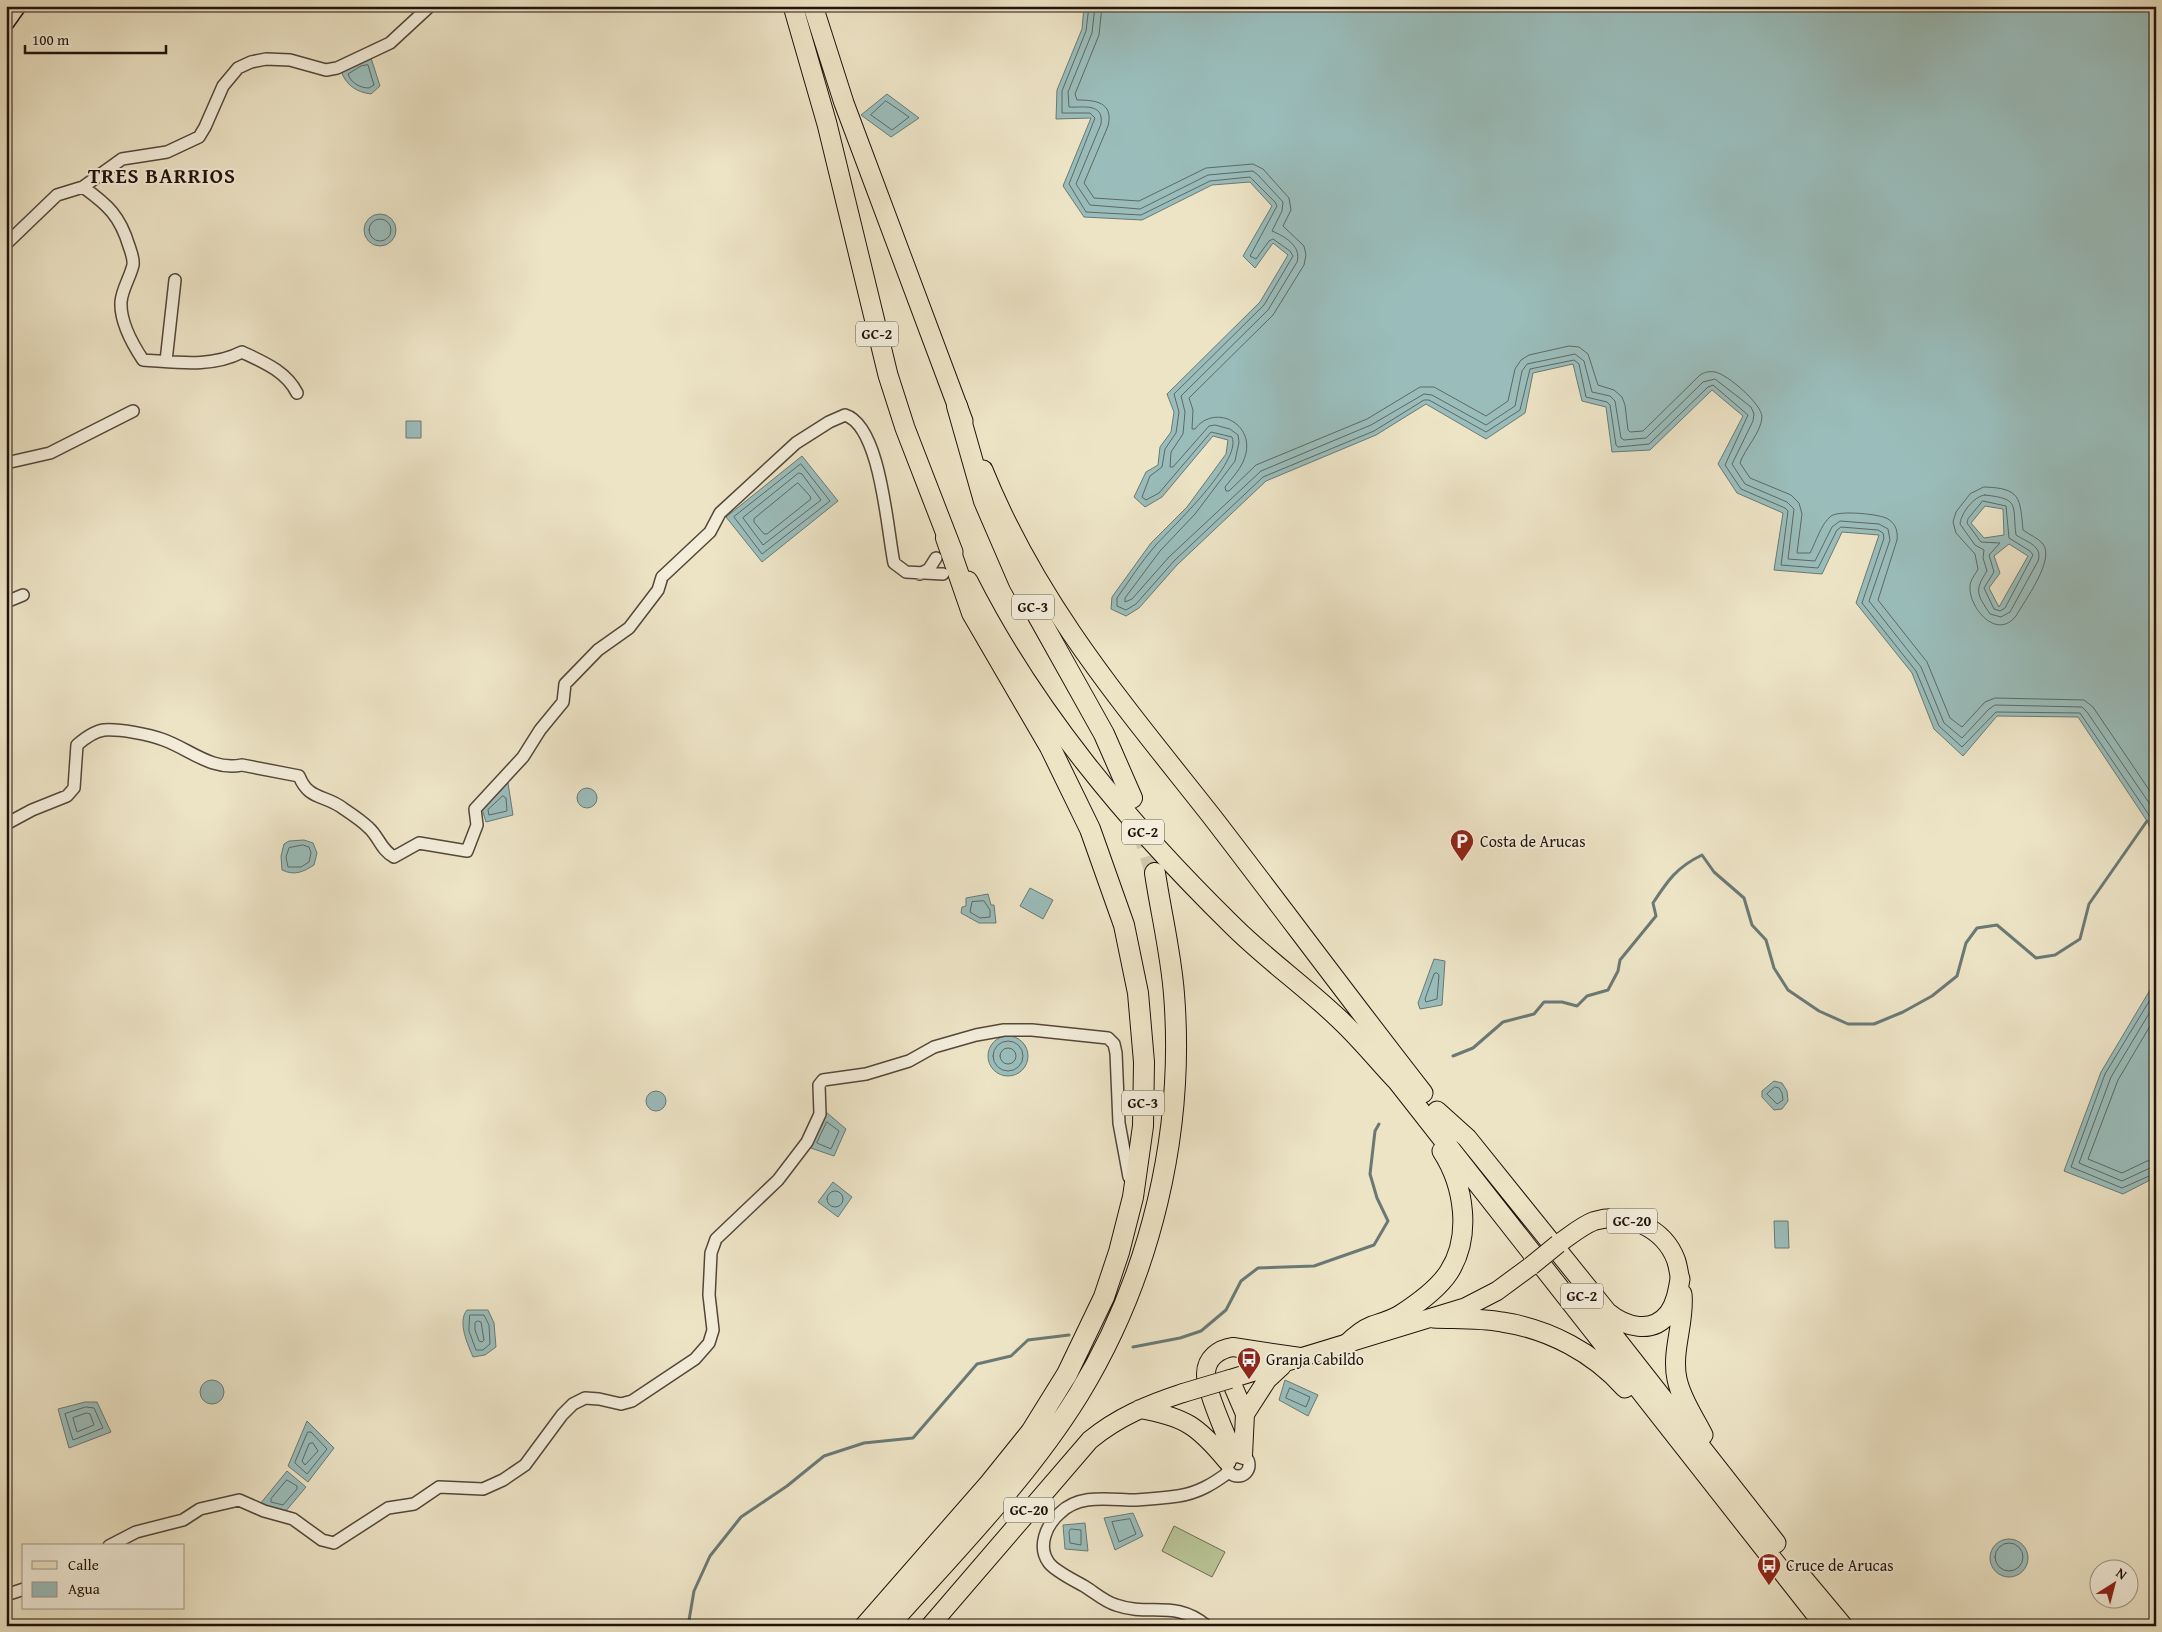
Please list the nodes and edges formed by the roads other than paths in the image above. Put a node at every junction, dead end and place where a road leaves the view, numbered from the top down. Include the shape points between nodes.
1 (18, 6) edge
2 (430, 6) edge
3 (793, 6) edge
4 (813, 6) edge
5 (6, 23) edge
6 (83, 187) junction
7 (6, 244) edge
8 (175, 280) dead end
9 (166, 361) junction
10 (297, 393) dead end
11 (957, 406) junction
12 (134, 411) dead end
13 (6, 463) edge
14 (946, 538) junction
15 (936, 558) dead end
16 (920, 574) junction
17 (943, 574) dead end
18 (23, 595) dead end
19 (6, 602) edge
20 (1132, 798) dead end
21 (6, 824) edge
22 (1155, 873) tunnel mouth
23 (1430, 1112) junction
24 (1127, 1127) joint
25 (1680, 1279) junction
26 (1433, 1318) junction
27 (1347, 1344) junction
28 (1303, 1357) junction
29 (1284, 1364) junction
30 (1067, 1374) junction
31 (1230, 1379) junction
32 (1139, 1409) junction
33 (1245, 1414) junction
34 (1683, 1446) junction
35 (1233, 1461) junction
36 (1727, 1480) junction
37 (113, 1544) edge
38 (22, 1590) edge
39 (6, 1595) edge
40 (865, 1626) edge
41 (888, 1626) edge
42 (930, 1626) edge
43 (1207, 1626) edge
44 (1825, 1626) edge
45 (1843, 1626) edge

1 - 5 main road
2 - 6 street via 390,43 338,68 326,70 290,60 266,59 238,68 222,86 199,137 168,152 122,159
3 - 14 highway, GC-2 via 829,134 888,375 904,428
4 - 11 highway, GC-2 via 844,103
6 - 7 street via 57,195
6 - 9 street via 103,202 124,230 133,260 121,303 135,348 143,360
8 - 9 street
9 - 10 street via 215,361 242,352 292,382
11 - 20 highway, GC-3 via 984,501 1019,582 1104,734
11 - 23 highway, GC-2 via 1010,531 1069,632 1249,865
12 - 13 street via 50,453
14 - 23 highway, GC-2 via 985,615 1031,689 1084,764 1168,862 1234,927 1338,1018
14 - 30 highway, GC-3 via 972,613 1050,747 1090,829 1124,925 1138,993 1144,1062 1143,1126 1133,1197 1104,1297
15 - 16 street via 929,569
16 - 17 street
16 - 21 street via 906,572 894,563 884,492 876,462 861,427 854,417 846,415 796,443 720,513 710,532 662,577 658,590 629,628 598,650 565,684 563,702 493,792 474,809 477,825 468,850 419,843 394,857 387,853 371,829 337,803 304,788 299,776 242,764 211,763 165,740 140,733 102,730 77,745 74,788 67,796
18 - 19 street
22 - 41 highway, GC-3 via 1174,993 1176,1072 1170,1143 1156,1209 1139,1263 1123,1308 1078,1395 1004,1495
23 - 25 highway via 1467,1138 1607,1312 1617,1320 1628,1326 1640,1327 1660,1321 1669,1313 1676,1299
23 - 27 highway via 1461,1198 1463,1226 1458,1253 1438,1285 1398,1316 1369,1328
23 - 34 highway, GC-2
23 - 36 highway, GC-2
24 - 30 highway via 1128,1177 1112,1251
24 - 37 street via 1116,1052 1108,1038 1004,1030 934,1047 909,1061 866,1074 823,1080 819,1085 820,1114 806,1142 778,1180 716,1239 710,1253 709,1295 713,1330 709,1343 695,1359 632,1401 621,1404 585,1398 562,1415 525,1466 503,1480 483,1489 439,1486 414,1504 388,1508 334,1543 322,1540 293,1518 264,1511 239,1500 200,1509 183,1520 136,1532
25 - 26 main road, GC-20, bridge via 1667,1243 1655,1231 1626,1219 1611,1218 1580,1228 1497,1291 1466,1307
25 - 36 highway via 1683,1304 1677,1378 1687,1405
26 - 27 main road, GC-20
26 - 34 highway via 1502,1322 1557,1338 1614,1376
27 - 28 main road, GC-20
28 - 29 main road, GC-20
28 - 35 main road via 1233,1347 1223,1348 1211,1358 1206,1375
29 - 31 main road, GC-20
29 - 33 main road via 1267,1380
30 - 40 highway, GC-3 via 1031,1432
31 - 32 main road, GC-20, bridge
31 - 33 main road
32 - 35 main road via 1168,1414 1187,1422
32 - 42 main road, GC-20 via 1090,1440
33 - 35 main road
34 - 44 highway, GC-2
35 - 43 street via 1213,1484 1180,1496 1137,1500 1096,1498 1074,1503 1060,1512 1048,1527 1044,1539 1043,1551 1050,1565 1114,1605 1128,1609 1186,1612
36 - 45 highway, GC-2
38 - 39 street

